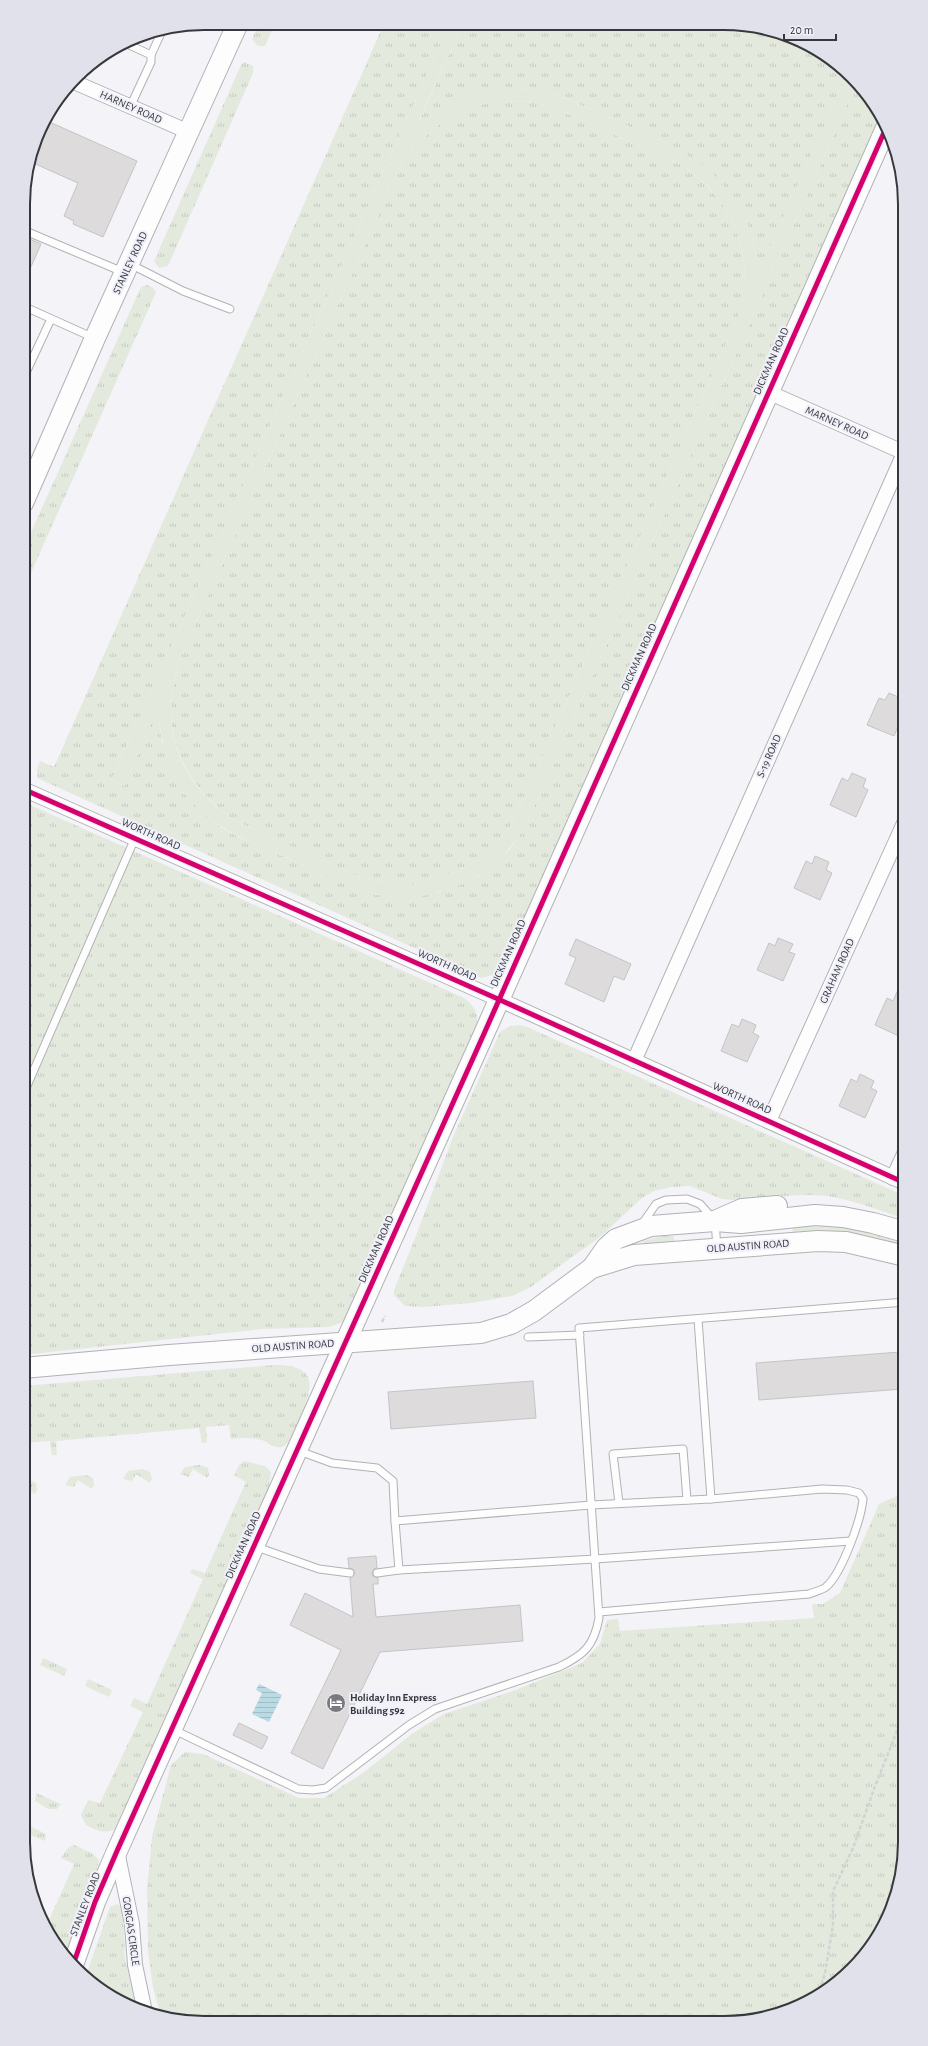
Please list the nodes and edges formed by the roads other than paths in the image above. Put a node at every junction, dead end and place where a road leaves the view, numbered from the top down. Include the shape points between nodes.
1 (235, 30) edge
2 (160, 36) edge
3 (131, 46) edge
4 (151, 55) junction
5 (78, 84) edge
6 (130, 107) junction
7 (189, 132) junction
8 (883, 134) edge
9 (30, 233) edge
10 (127, 268) junction
11 (30, 309) edge
12 (230, 309) dead end
13 (51, 319) junction
14 (95, 338) junction
15 (30, 364) edge
16 (768, 392) junction
17 (898, 449) edge
18 (898, 468) edge
19 (30, 487) edge
20 (30, 792) edge
21 (898, 836) edge
22 (135, 838) junction
23 (498, 999) junction
24 (634, 1061) junction
25 (30, 1079) edge
26 (769, 1121) junction
27 (898, 1181) edge
28 (714, 1221) junction
29 (898, 1230) edge
30 (717, 1248) junction
31 (898, 1254) edge
32 (592, 1268) junction
33 (898, 1303) edge
34 (698, 1319) junction
35 (580, 1335) junction
36 (528, 1337) dead end
37 (345, 1343) junction
38 (30, 1367) edge
39 (297, 1450) junction
40 (711, 1499) junction
41 (687, 1500) junction
42 (619, 1503) junction
43 (591, 1505) junction
44 (395, 1521) junction
45 (851, 1541) junction
46 (254, 1546) junction
47 (595, 1559) junction
48 (399, 1570) junction
49 (350, 1573) dead end
50 (377, 1573) dead end
51 (599, 1612) junction
52 (172, 1729) junction
53 (117, 1851) junction
54 (75, 1959) edge
55 (144, 2005) edge

1 - 7 street, STANLEY ROAD
2 - 4 lane
3 - 4 lane
4 - 6 lane via 151,62
5 - 6 street, HARNEY ROAD
6 - 7 street, HARNEY ROAD
7 - 10 street, STANLEY ROAD
8 - 16 street, DICKMAN ROAD
9 - 10 lane via 98,263
10 - 12 lane
10 - 14 street, STANLEY ROAD
11 - 13 lane
13 - 14 lane
13 - 15 lane
14 - 19 street, STANLEY ROAD
16 - 17 street, MARNEY ROAD
16 - 23 street, DICKMAN ROAD
18 - 24 street, S-19 ROAD
20 - 22 street, WORTH ROAD
21 - 26 street, GRAHAM ROAD
22 - 23 street, WORTH ROAD
22 - 25 lane
23 - 24 street, WORTH ROAD
23 - 37 street, DICKMAN ROAD
24 - 26 street, WORTH ROAD
26 - 27 street, WORTH ROAD
28 - 29 street, OLD AUSTIN ROAD via 741,1223 815,1215 843,1216
28 - 30 lane
28 - 32 street, OLD AUSTIN ROAD via 650,1226 637,1230 611,1243
30 - 31 street, OLD AUSTIN ROAD via 818,1241 846,1242
30 - 32 street, OLD AUSTIN ROAD via 634,1255
32 - 37 street, OLD AUSTIN ROAD via 534,1311 503,1327 481,1333
33 - 34 lane
34 - 35 lane via 579,1328
34 - 40 lane
35 - 36 lane
35 - 43 lane
37 - 38 street, OLD AUSTIN ROAD
37 - 39 street, DICKMAN ROAD
39 - 44 lane via 332,1463 377,1468 393,1481
39 - 46 street, DICKMAN ROAD
40 - 41 lane
40 - 45 lane via 822,1489 859,1493 864,1499
41 - 42 lane
41 - 42 lane via 683,1450 613,1454
42 - 43 lane
43 - 44 lane
43 - 47 lane
44 - 48 lane
45 - 47 lane
45 - 51 lane via 826,1587 809,1594
46 - 49 lane via 319,1569
46 - 52 street, DICKMAN ROAD
47 - 48 lane
47 - 51 lane
48 - 50 lane
51 - 52 lane via 597,1630 590,1646 576,1659 435,1709 409,1725 326,1788 298,1789
52 - 53 street, DICKMAN ROAD
53 - 54 street, STANLEY ROAD via 95,1902
53 - 55 street, GORGAS CIRCLE via 132,1924 135,1965

